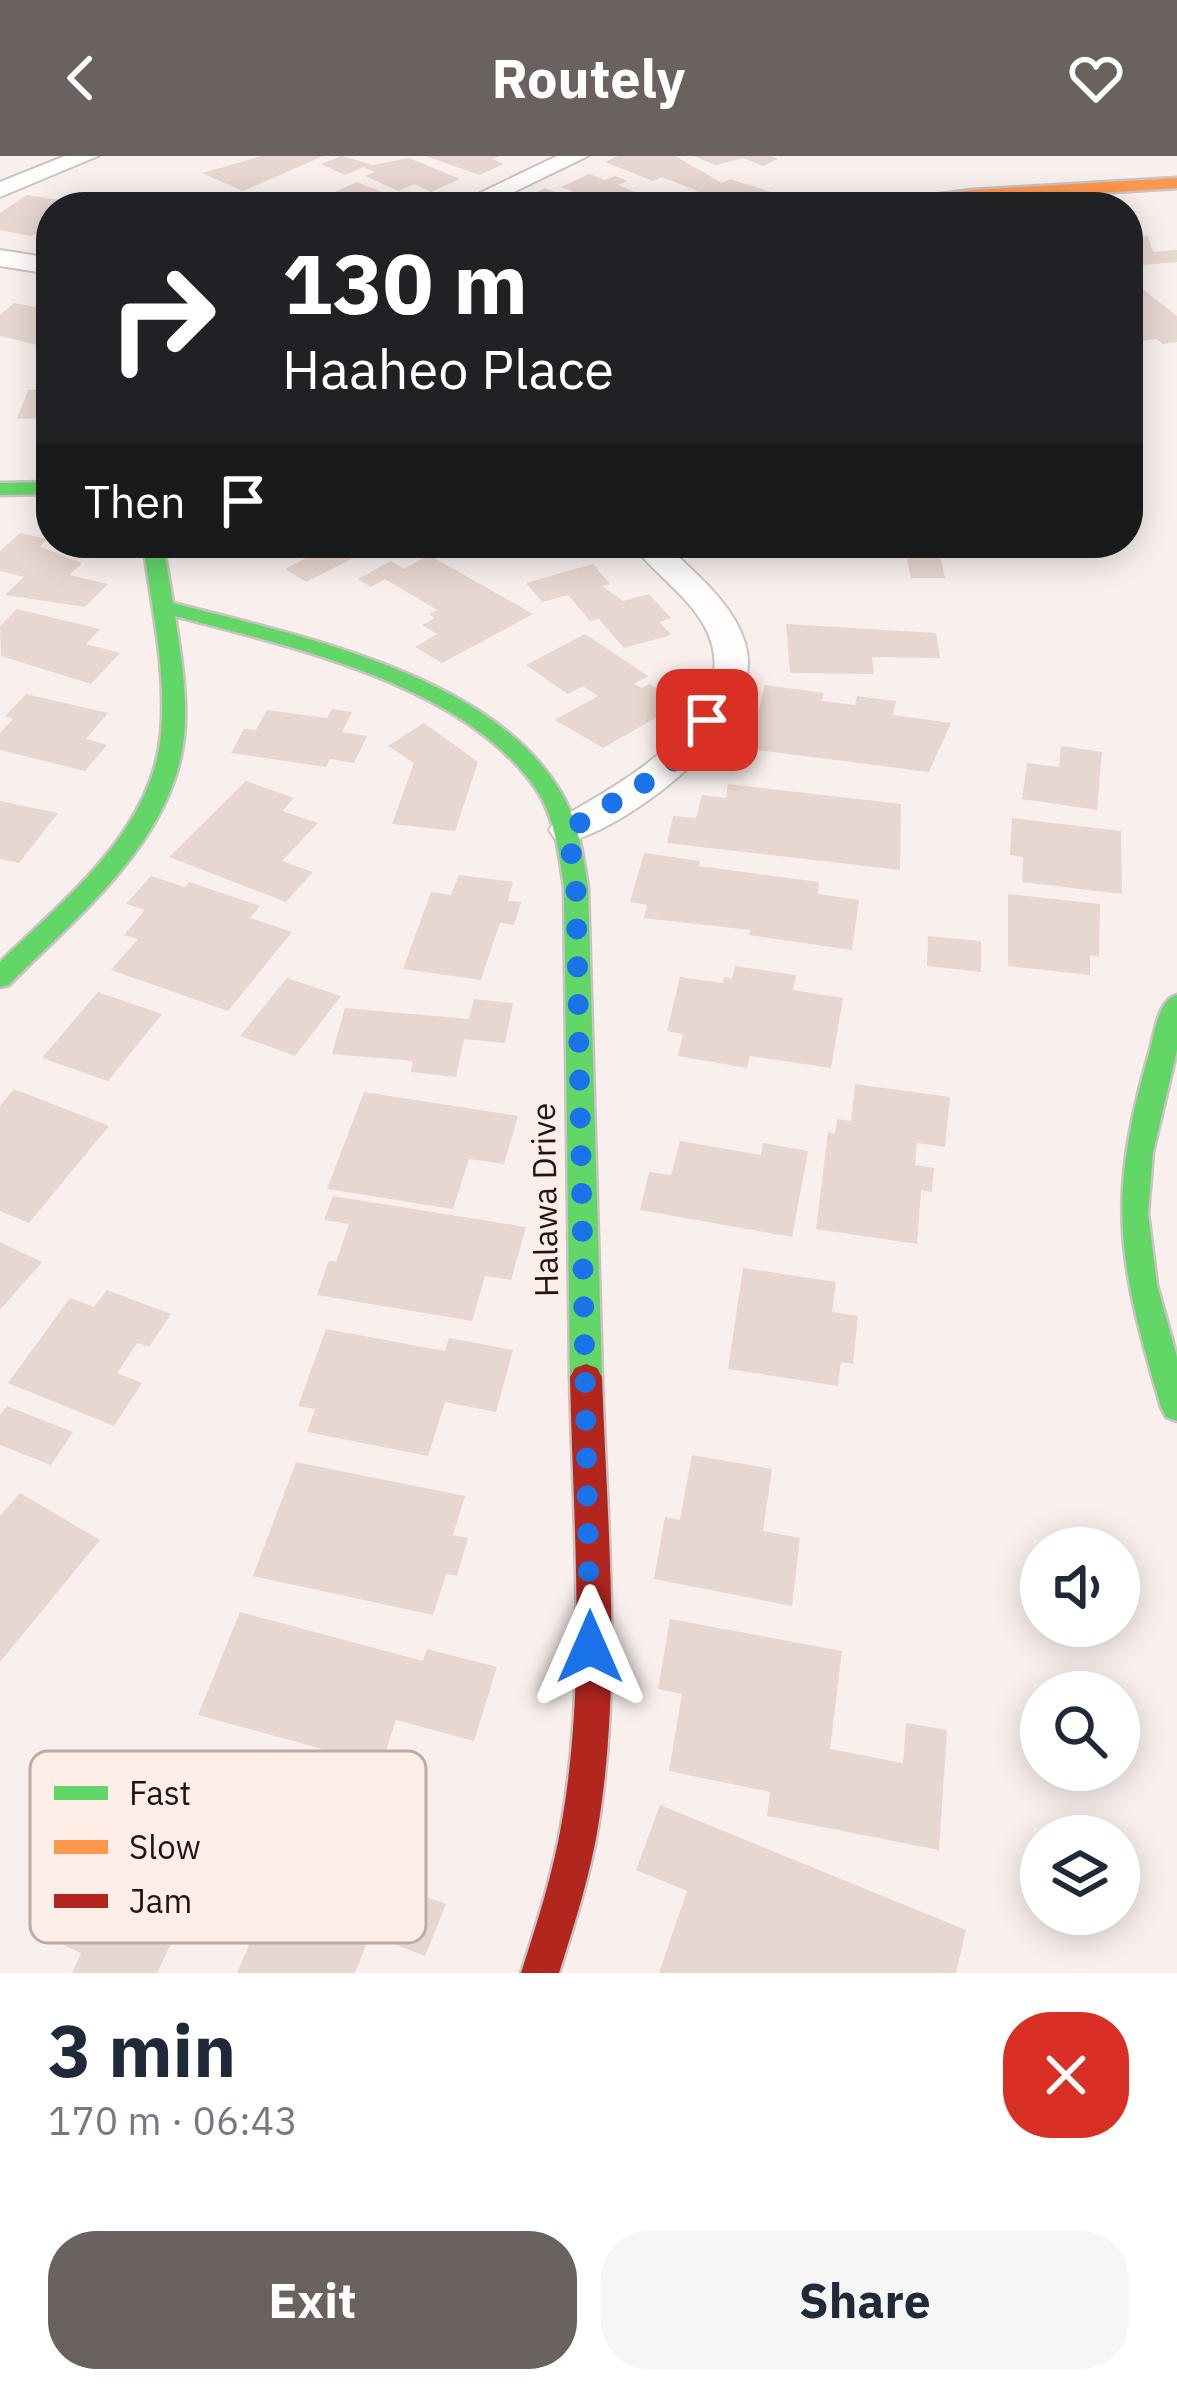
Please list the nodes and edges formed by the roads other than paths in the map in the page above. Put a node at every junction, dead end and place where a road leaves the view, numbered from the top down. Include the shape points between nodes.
1 (86, 156) edge
2 (576, 156) edge
3 (1177, 183) edge
4 (0, 190) edge
5 (496, 192) edge
6 (1024, 192) edge
7 (0, 258) edge
8 (36, 264) edge
9 (36, 488) edge
10 (0, 489) edge
11 (155, 558) edge
12 (660, 558) edge
13 (160, 606) junction
14 (568, 830) junction
15 (0, 977) edge
16 (1177, 1004) edge
17 (1177, 1406) edge
18 (540, 1973) edge

1 - 4 street
2 - 5 street
3 - 6 street
7 - 8 street
9 - 10 street
11 - 13 street
12 - 14 street via 730,645 730,681 669,768
13 - 14 street, Halawa Drive via 348,660 461,711 543,783
13 - 15 street via 170,727 169,760 155,796 120,849
14 - 18 street, Halawa Drive via 576,887 590,1608 586,1763 569,1874
16 - 17 street via 1146,1114 1134,1217

